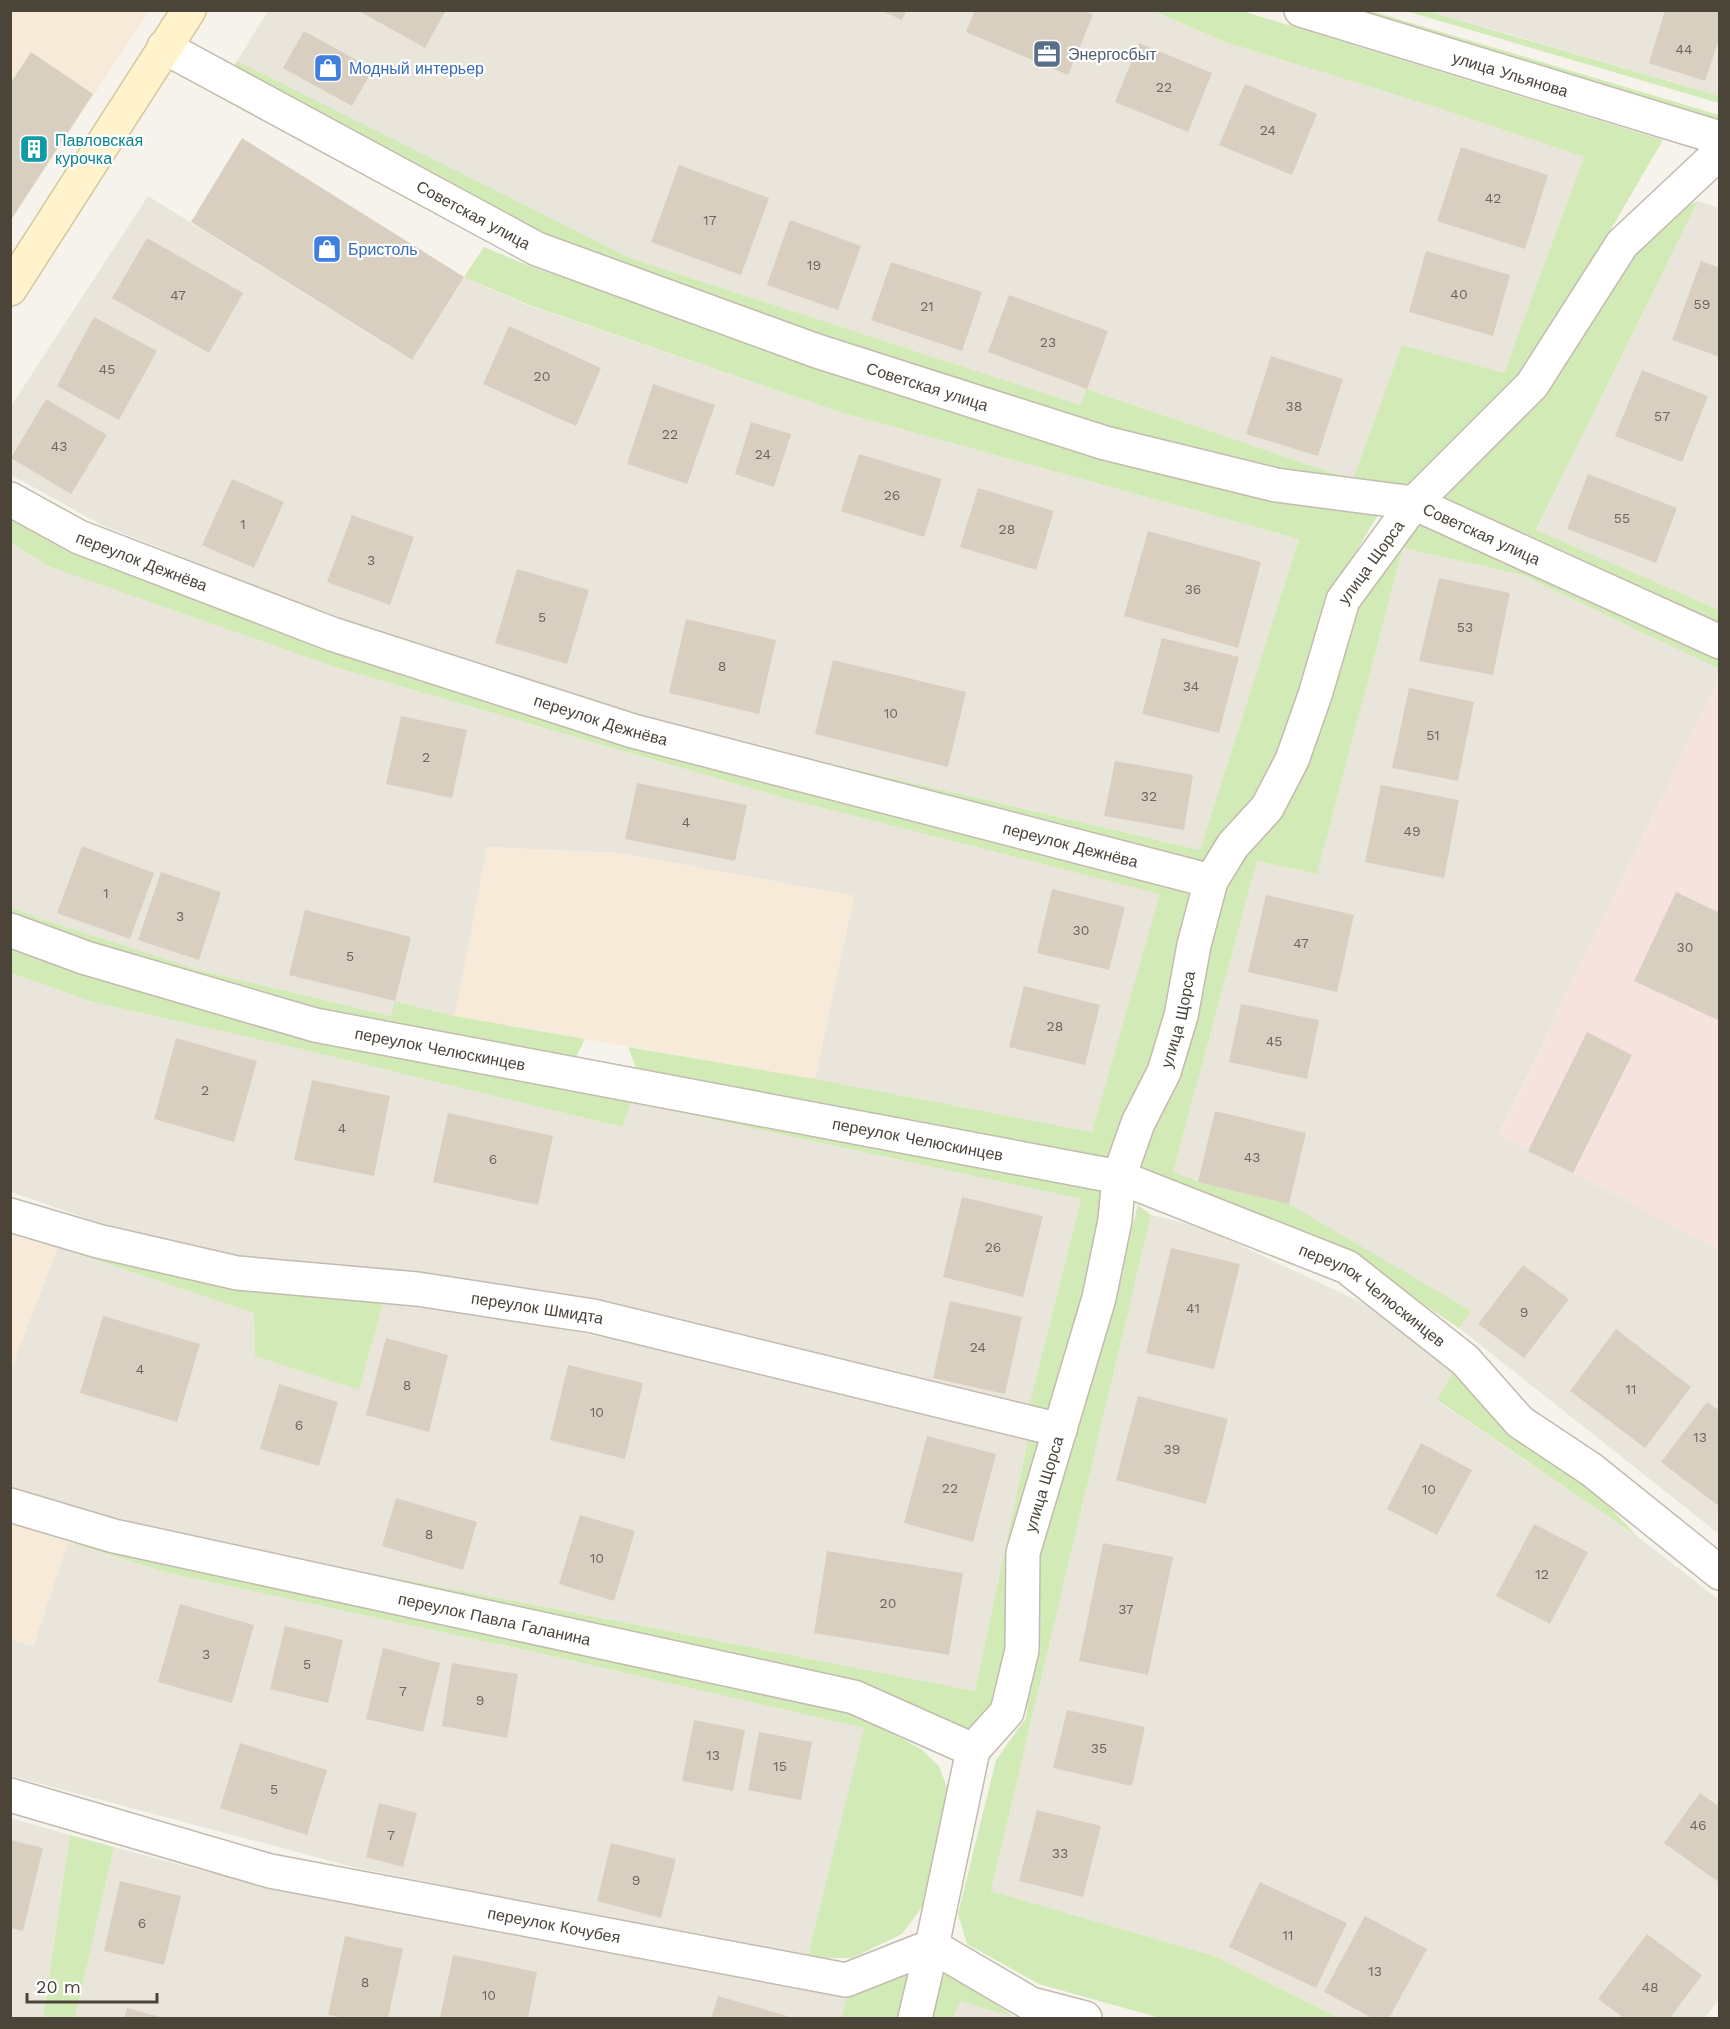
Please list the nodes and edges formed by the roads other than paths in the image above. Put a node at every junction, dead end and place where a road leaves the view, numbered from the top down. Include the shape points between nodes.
1 (189, 10) edge
2 (1301, 10) edge
3 (164, 47) junction
4 (1719, 138) edge
5 (1719, 152) edge
6 (10, 289) edge
7 (10, 499) edge
8 (1414, 503) junction
9 (1719, 642) edge
10 (1210, 881) junction
11 (10, 930) edge
12 (1119, 1177) junction
13 (10, 1215) edge
14 (1060, 1430) junction
15 (10, 1505) edge
16 (1719, 1573) edge
17 (973, 1750) junction
18 (10, 1795) edge
19 (933, 1946) junction
20 (915, 2019) edge
21 (1085, 2019) edge

1 - 3 main road
2 - 4 street, улица Ульянова
3 - 6 main road
3 - 8 street, Советская улица via 537,249 817,351 1105,443 1276,485
5 - 8 street, улица Щорса via 1622,244 1532,385
7 - 10 street, переулок Дежнёва via 79,537 332,634 633,731
8 - 9 street, Советская улица
8 - 10 street, улица Щорса via 1343,600 1292,760 1267,808 1233,845
10 - 12 street, улица Щорса via 1181,1016 1164,1072 1138,1123
11 - 12 street, переулок Челюскинцев via 86,958 315,1026
12 - 14 street, улица Щорса via 1115,1220 1099,1298
12 - 16 street, переулок Челюскинцев via 1347,1267 1465,1360 1520,1422 1592,1470
13 - 14 street, переулок Шмидта via 98,1241 237,1273 417,1289 593,1316
14 - 17 street, улица Щорса via 1023,1553 1022,1650 1007,1712
15 - 17 street, переулок Павла Галанина via 114,1536 854,1697
17 - 19 street
18 - 19 street, переулок Кочубея via 270,1871 846,1980
19 - 20 street
19 - 21 street via 1031,2004

